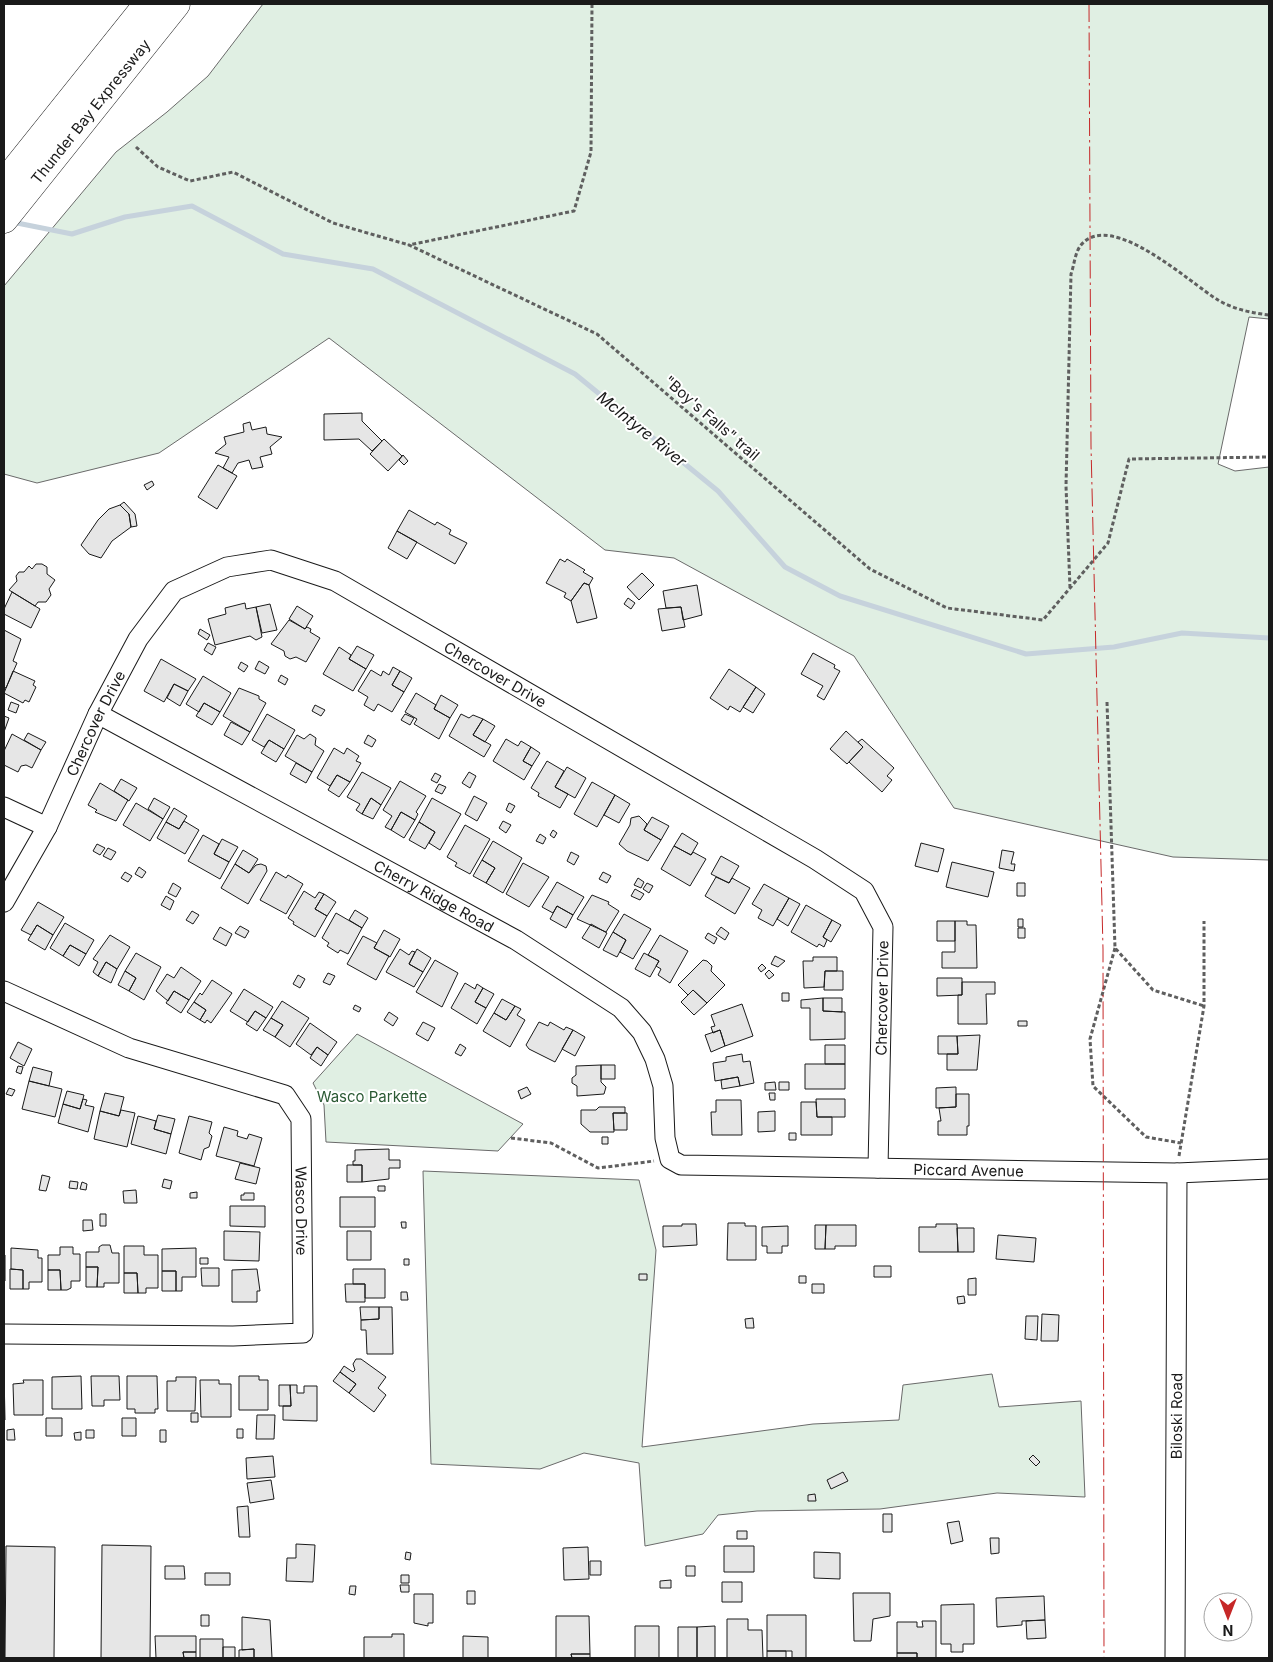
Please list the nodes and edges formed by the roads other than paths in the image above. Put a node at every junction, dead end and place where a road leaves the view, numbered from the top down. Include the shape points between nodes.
1 (148, 4) edge
2 (176, 4) edge
3 (15, 188) edge
4 (4, 219) edge
5 (98, 714) junction
6 (4, 808) edge
7 (47, 827) junction
8 (4, 902) edge
9 (4, 991) edge
10 (670, 1159) joint
11 (878, 1168) junction
12 (1269, 1169) edge
13 (1177, 1173) junction
14 (4, 1334) edge
15 (1175, 1658) edge

1 - 3 highway, Thunder Bay Expressway
2 - 3 highway, Thunder Bay Expressway
3 - 4 highway, Thunder Bay Expressway
5 - 7 street, Chercover Drive
5 - 10 street, Cherry Ridge Road via 516,940 621,1008 642,1032 664,1086 665,1138
5 - 11 street, Chercover Drive via 138,639 174,591 227,567 271,560 335,581 806,854 864,891 883,927
6 - 7 street
7 - 8 street, Chercover Drive
9 - 14 street, Wasco Drive via 129,1048 285,1095 301,1119 303,1333 233,1336
10 - 11 street, Piccard Avenue via 681,1165
11 - 13 street, Piccard Avenue
12 - 13 street, Piccard Avenue
13 - 15 street, Biloski Road

